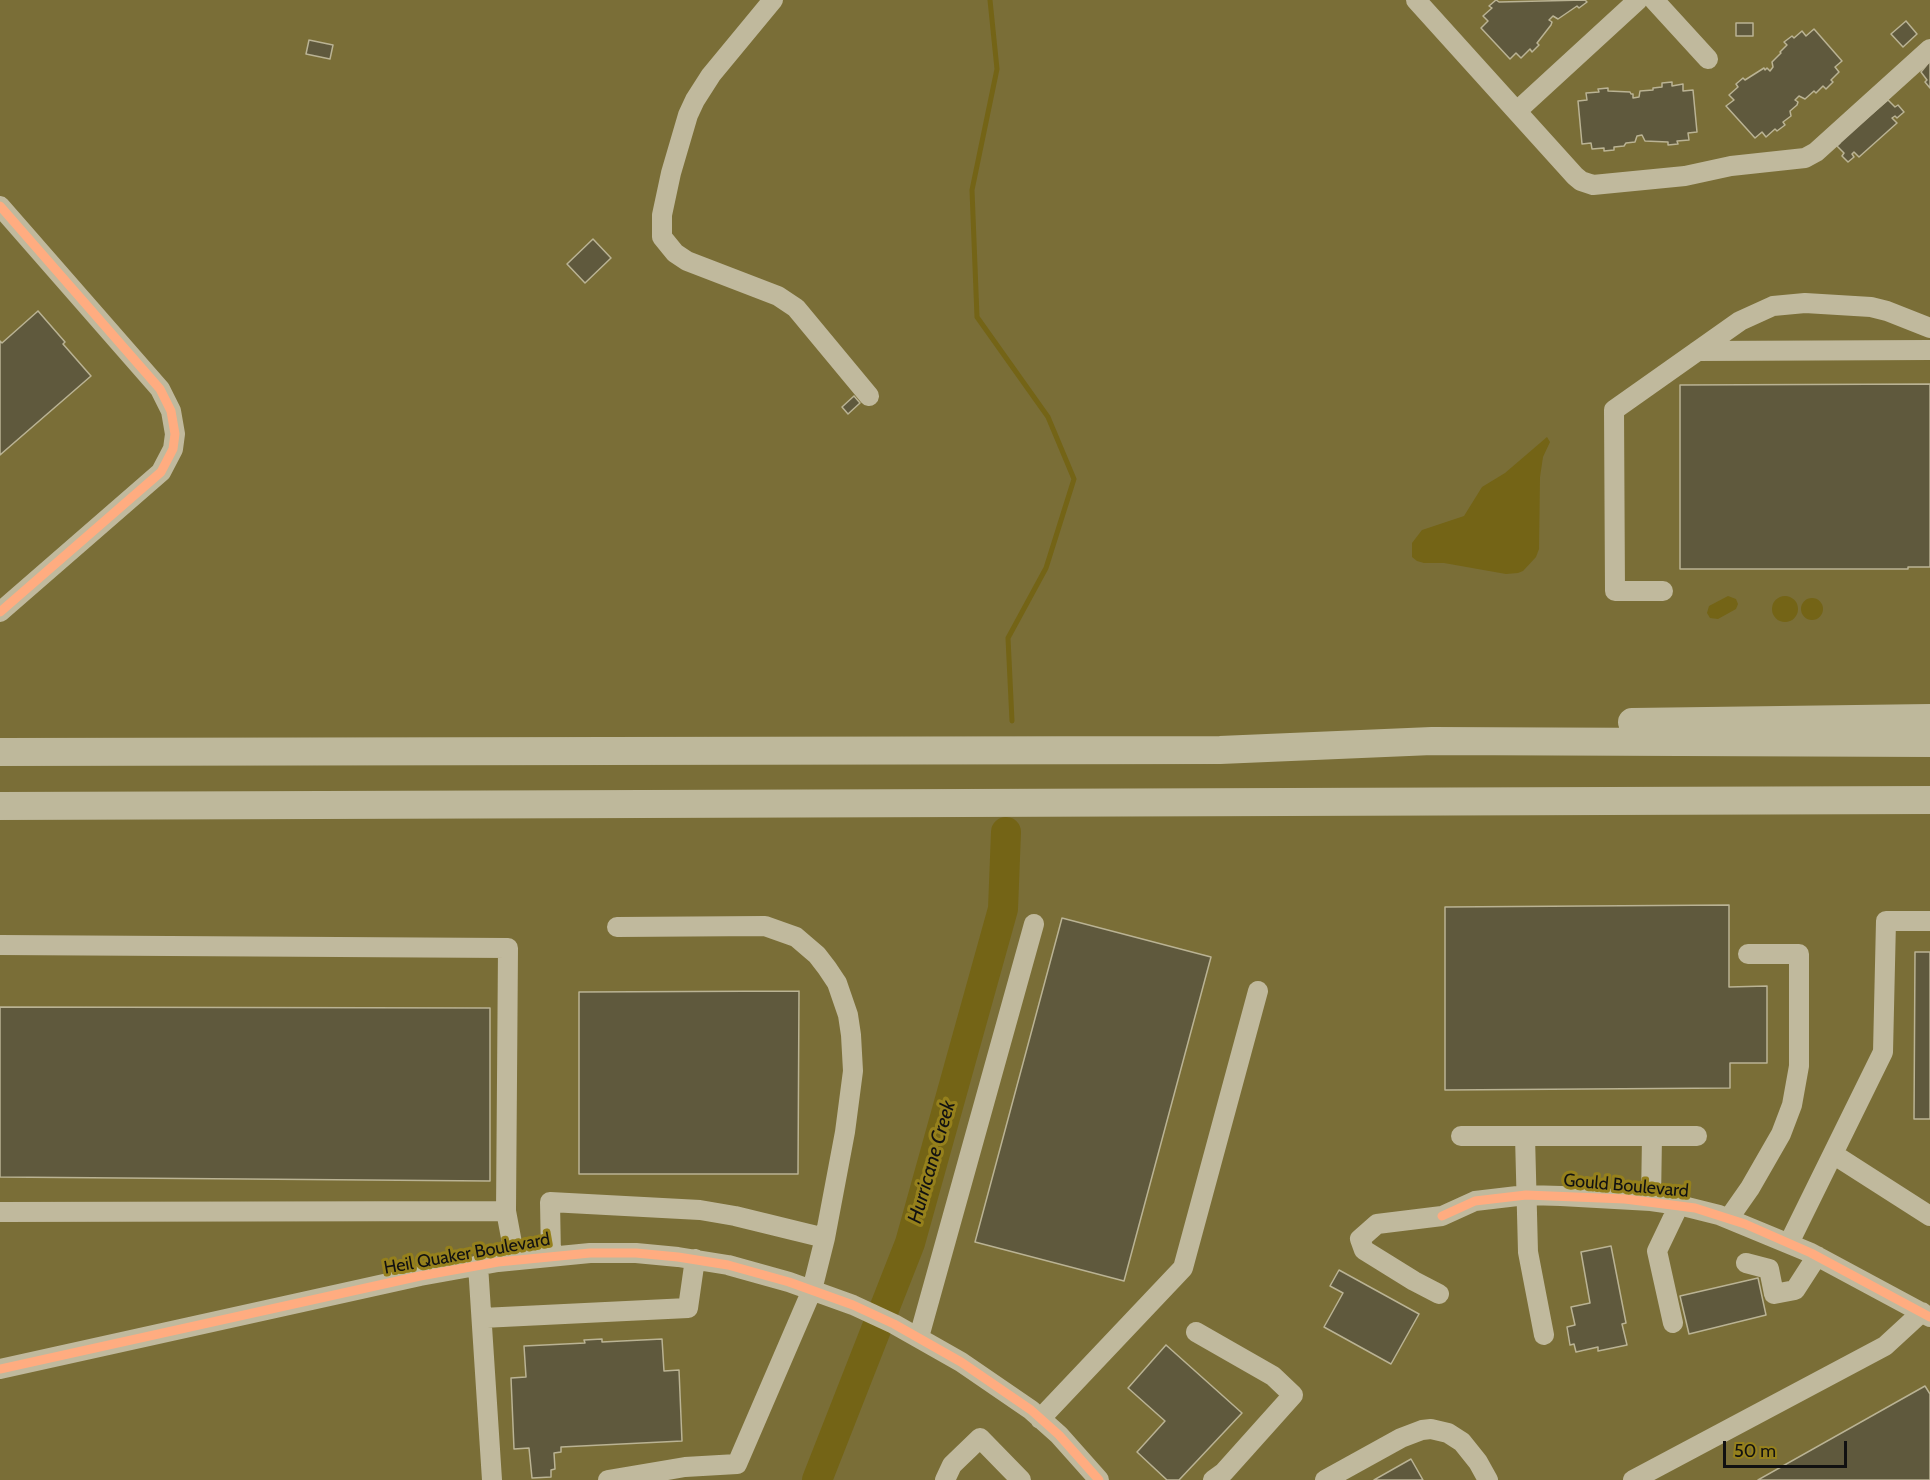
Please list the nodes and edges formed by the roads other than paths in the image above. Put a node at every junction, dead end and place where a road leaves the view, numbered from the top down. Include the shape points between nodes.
1 (773, 0) edge
2 (1416, 0) edge
3 (1638, 0) edge
4 (1654, 0) edge
5 (1930, 49) edge
6 (1708, 58) dead end
7 (1517, 111) junction
8 (0, 206) edge
9 (1930, 328) edge
10 (1930, 350) edge
11 (1697, 351) junction
12 (869, 396) dead end
13 (1663, 591) dead end
14 (0, 612) edge
15 (1930, 717) edge
16 (1432, 741) junction
17 (1930, 743) edge
18 (0, 752) edge
19 (1930, 800) edge
20 (0, 806) edge
21 (1930, 921) edge
22 (1034, 924) dead end
23 (617, 927) dead end
24 (0, 945) edge
25 (1748, 954) dead end
26 (1258, 991) dead end
27 (1461, 1136) dead end
28 (1525, 1136) junction
29 (1652, 1136) junction
30 (1696, 1136) dead end
31 (1833, 1154) junction
32 (1526, 1195) junction
33 (1651, 1201) junction
34 (1679, 1205) junction
35 (506, 1211) junction
36 (0, 1212) edge
37 (1930, 1216) edge
38 (1729, 1218) junction
39 (825, 1238) junction
40 (1789, 1243) junction
41 (551, 1256) junction
42 (1817, 1256) junction
43 (515, 1259) junction
44 (695, 1259) junction
45 (1746, 1263) dead end
46 (478, 1265) junction
47 (812, 1290) junction
48 (1439, 1294) dead end
49 (1926, 1315) edge
50 (482, 1318) junction
51 (1673, 1323) dead end
52 (1196, 1332) dead end
53 (1544, 1335) dead end
54 (919, 1338) junction
55 (0, 1369) edge
56 (1040, 1419) junction
57 (492, 1480) edge
58 (608, 1480) edge
59 (945, 1480) edge
60 (1021, 1480) edge
61 (1099, 1480) edge
62 (1213, 1480) edge
63 (1325, 1480) edge
64 (1488, 1480) edge
65 (1633, 1480) edge

1 - 12 street via 695,100 671,173 662,215 662,237 687,261 778,296 796,308
2 - 7 street
3 - 7 street
4 - 6 street
5 - 7 street via 1816,152 1798,159 1731,166 1685,176 1593,185 1581,181
8 - 14 street via 160,389 171,411 175,434 168,462 155,478
9 - 11 street via 1871,307 1789,303 1758,311
10 - 11 street
11 - 13 street via 1614,410 1615,591
15 - 16 highway via 1590,723
16 - 17 highway
16 - 18 highway via 1208,750
19 - 20 highway
21 - 31 street via 1886,921 1883,1052
22 - 54 street
23 - 39 street via 765,926 796,937 827,968 837,983 848,1015 853,1071
24 - 35 street via 508,948
25 - 38 street via 1799,954 1799,1066 1792,1105 1781,1134
26 - 56 street via 1183,1268
27 - 28 street
28 - 29 street
28 - 32 street
29 - 30 street
29 - 33 street
31 - 37 street
31 - 40 street
32 - 33 street, Gould Boulevard
32 - 48 street, Gould Boulevard via 1475,1201 1442,1216 1377,1224 1360,1239 1364,1250
32 - 53 street via 1528,1252
33 - 34 street, Gould Boulevard
34 - 38 street, Gould Boulevard
34 - 51 street via 1657,1251
35 - 36 street
35 - 43 street
38 - 40 street, Gould Boulevard
39 - 41 street via 700,1210 550,1202
39 - 47 street
40 - 42 street, Gould Boulevard
41 - 43 street, Heil Quaker Boulevard
41 - 44 street, Heil Quaker Boulevard via 627,1253
42 - 45 street via 1795,1290 1774,1294 1769,1269
42 - 49 street, Gould Boulevard
43 - 46 street, Heil Quaker Boulevard
44 - 47 street, Heil Quaker Boulevard via 745,1269
44 - 50 street via 688,1308
46 - 50 street
46 - 55 street, Heil Quaker Boulevard
47 - 54 street, Heil Quaker Boulevard via 872,1313
47 - 58 street via 737,1464 685,1467
49 - 65 street via 1885,1346
50 - 57 street
52 - 62 street via 1273,1376 1293,1395
54 - 56 street, Heil Quaker Boulevard via 986,1378
56 - 61 street, Heil Quaker Boulevard
59 - 60 street via 952,1465 980,1438
63 - 64 street via 1401,1438 1431,1429 1448,1432 1462,1442

